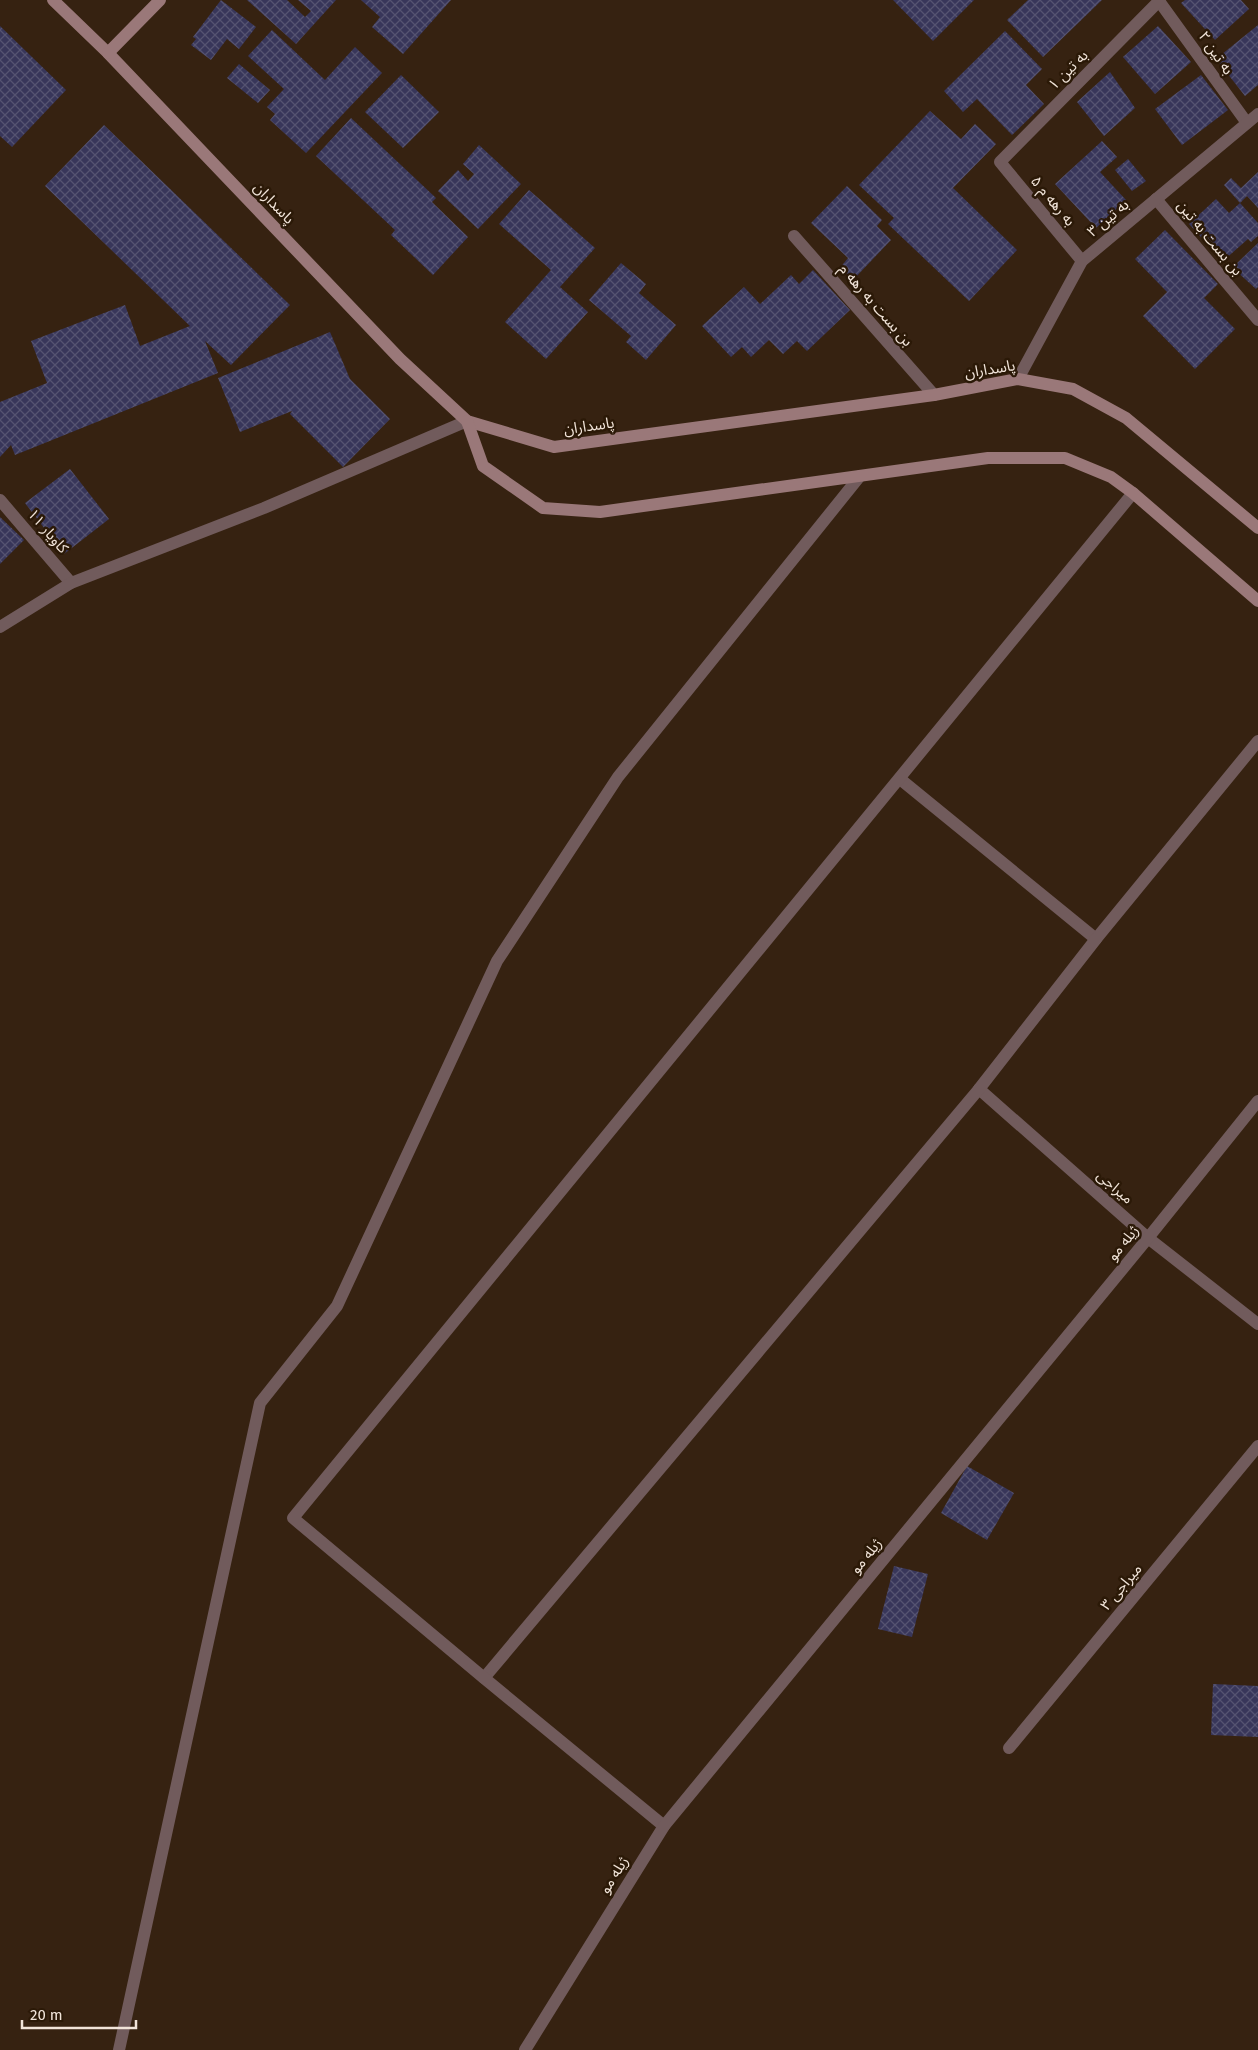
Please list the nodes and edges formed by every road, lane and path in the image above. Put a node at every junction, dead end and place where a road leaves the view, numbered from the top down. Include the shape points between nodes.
1 (160, 0) edge
2 (1160, 0) edge
3 (58, 2) edge
4 (108, 53) junction
5 (1258, 114) edge
6 (1246, 123) junction
7 (1000, 162) joint
8 (1156, 199) junction
9 (794, 236) dead end
10 (1082, 261) junction
11 (1258, 320) edge
12 (1018, 379) junction
13 (934, 395) junction
14 (467, 422) junction
15 (860, 476) junction
16 (1133, 493) junction
17 (0, 500) edge
18 (1258, 528) edge
19 (71, 583) junction
20 (1258, 600) edge
21 (0, 628) edge
22 (1258, 741) edge
23 (900, 779) junction
24 (1096, 939) junction
25 (979, 1089) junction
26 (1258, 1101) edge
27 (1148, 1238) junction
28 (1258, 1324) edge
29 (1258, 1446) edge
30 (484, 1678) junction
31 (1009, 1748) dead end
32 (664, 1826) junction
33 (119, 2050) edge
34 (525, 2050) edge

1 - 4 main road
2 - 6 street, به تین ۲
2 - 7 street, به تین ۱
3 - 4 main road, پاسداران
4 - 14 main road, پاسداران via 400,359
5 - 6 street, به تین ۳
6 - 8 street, به تین ۳
7 - 10 street, به رهه م ۵
8 - 10 street, به تین ۳
8 - 11 street, بن بست به تین
9 - 13 street, بن بست به رهه م
10 - 12 street, به تین ۳
12 - 13 main road, پاسداران
12 - 18 main road, پاسداران via 1073,389 1126,418
13 - 14 main road, پاسداران via 554,447
14 - 15 main road via 484,466 543,508 600,512
14 - 19 street via 264,508
15 - 16 main road via 988,458 1065,458 1111,477
15 - 33 street via 618,777 497,961 337,1306 260,1403
16 - 20 main road
16 - 23 street
17 - 19 street, کاویار ۱۱
19 - 21 street
22 - 24 street
23 - 24 street
23 - 30 street via 293,1518
24 - 25 street
25 - 27 street, میراجی
25 - 30 street
26 - 27 street, ژیله مو
27 - 28 street, میراجی
27 - 32 street, ژیله مو
29 - 31 street, میراجی ۳
30 - 32 street
32 - 34 street, ژیله مو

